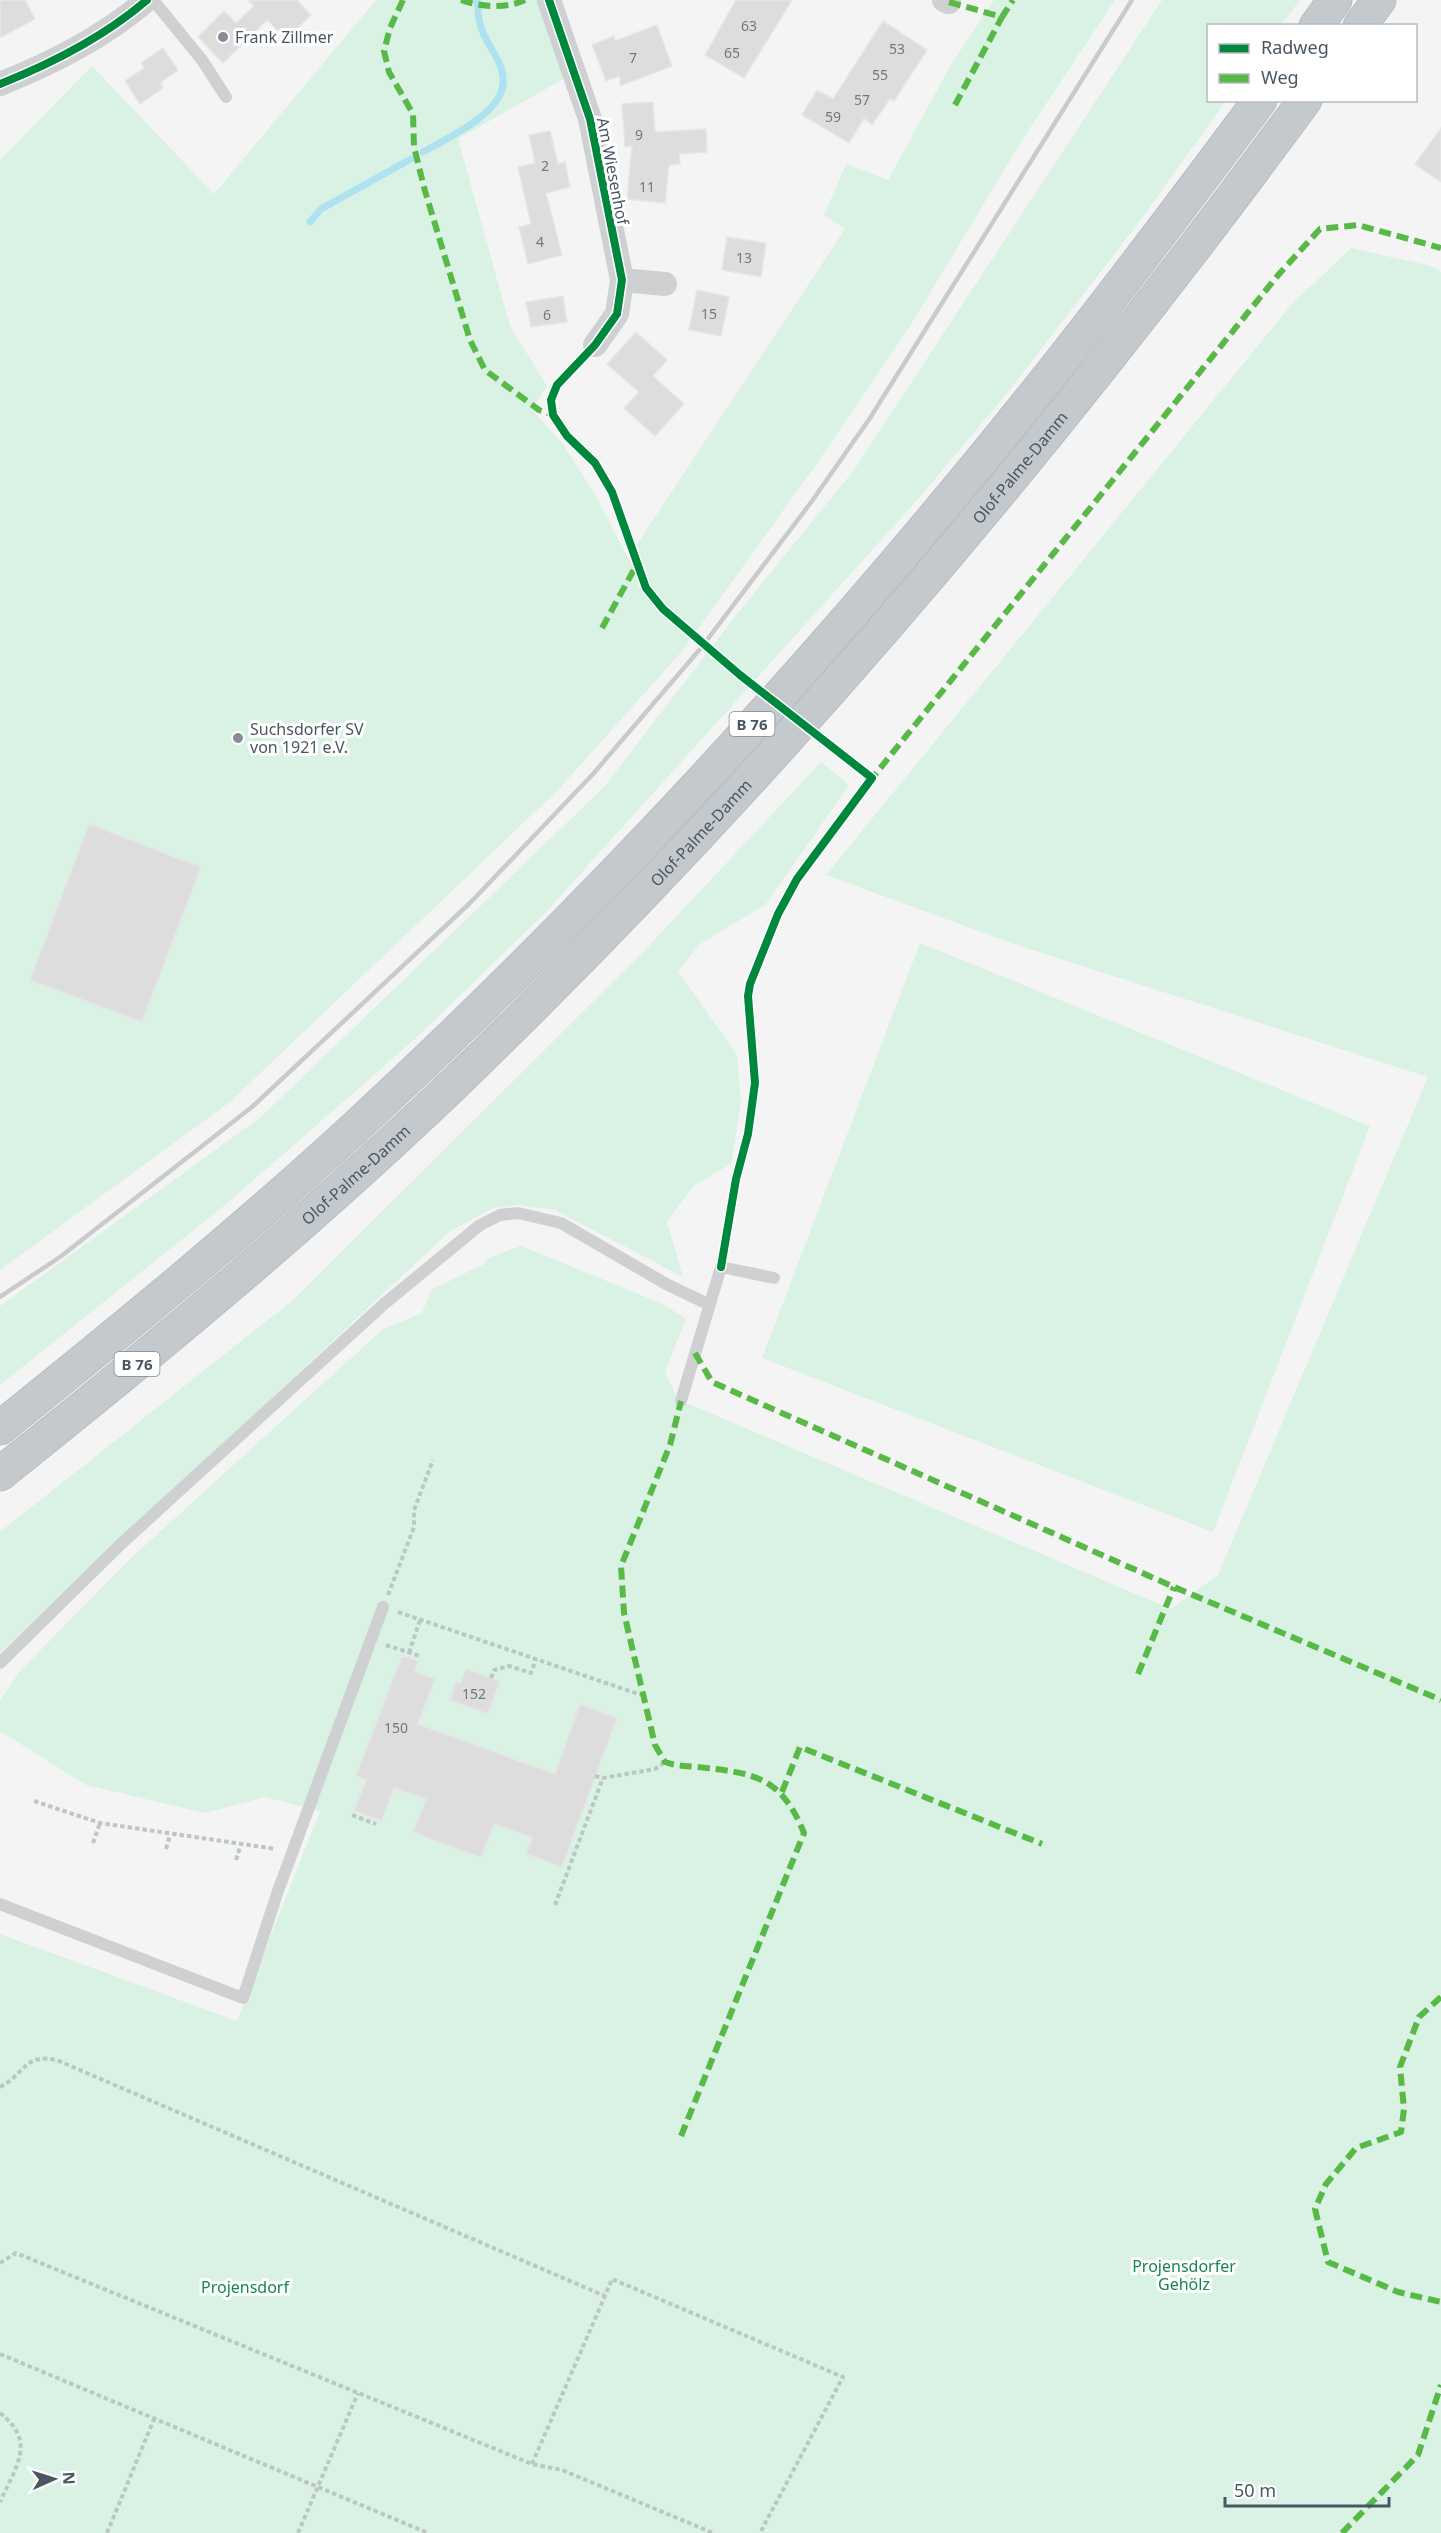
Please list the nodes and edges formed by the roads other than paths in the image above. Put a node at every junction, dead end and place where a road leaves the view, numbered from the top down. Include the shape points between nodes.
1 (147, 0) edge
2 (153, 0) edge
3 (549, 0) edge
4 (1335, 0) edge
5 (1379, 0) edge
6 (1317, 24) edge
7 (1361, 24) edge
8 (0, 84) edge
9 (226, 97) dead end
10 (1259, 102) edge
11 (1304, 102) edge
12 (622, 280) junction
13 (665, 284) dead end
14 (595, 345) dead end
15 (774, 1278) dead end
16 (708, 1304) junction
17 (681, 1401) dead end
18 (0, 1428) edge
19 (0, 1474) edge
20 (383, 1607) road end
21 (0, 1663) edge
22 (0, 1904) edge

1 - 8 street via 75,50
2 - 9 lane via 202,60
3 - 12 street, Am Wiesenhof via 590,119
4 - 6 highway
5 - 7 highway
10 - 18 highway, B 76 via 1142,258 937,514 679,804 358,1125 177,1285
11 - 19 highway, Olof-Palme-Damm / B 76 via 1167,285 963,539 708,826 457,1081 371,1161 183,1328
12 - 13 street
12 - 14 street, Am Wiesenhof via 617,314
15 - 16 lane via 720,1267
16 - 17 lane
16 - 21 lane via 561,1223 519,1213 500,1215 480,1225 384,1304 121,1544
20 - 22 lane via 243,1998

